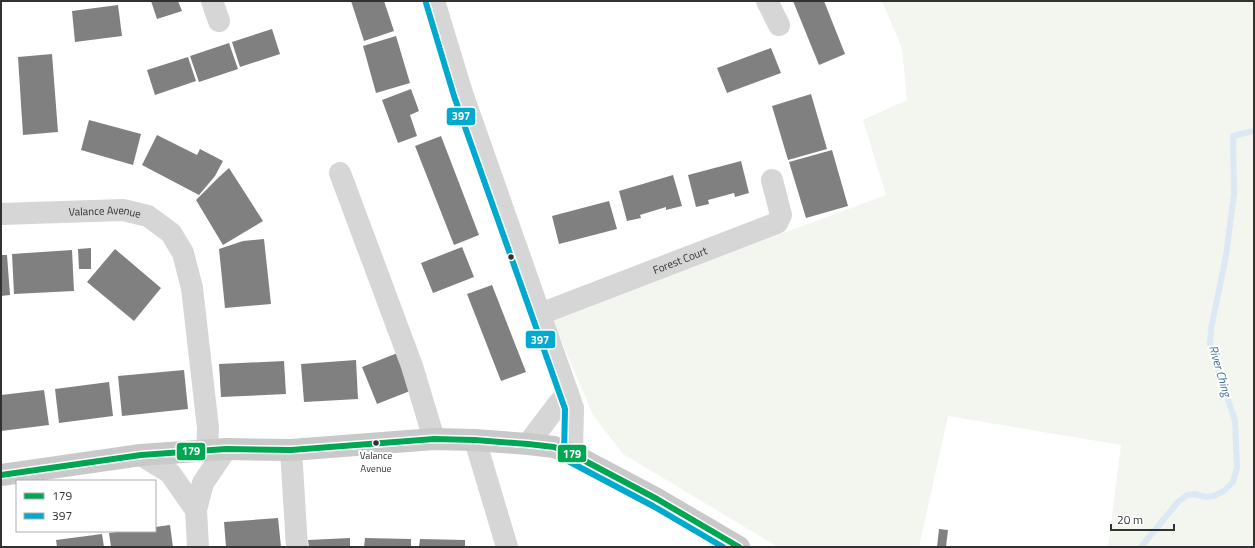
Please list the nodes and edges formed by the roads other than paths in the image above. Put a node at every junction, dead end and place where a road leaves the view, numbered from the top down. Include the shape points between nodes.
1 (434, 1) edge
2 (767, 1) edge
3 (779, 25) dead end
4 (340, 173) dead end
5 (772, 180) dead end
6 (1, 214) edge
7 (540, 314) junction
8 (568, 394) junction
9 (434, 439) junction
10 (475, 440) junction
11 (528, 444) junction
12 (216, 450) junction
13 (291, 450) junction
14 (572, 454) junction
15 (141, 455) junction
16 (1, 475) edge
17 (196, 510) junction
18 (735, 546) edge
19 (198, 547) edge
20 (297, 547) edge
21 (507, 547) edge

1 - 7 street via 462,93
2 - 3 street
4 - 9 street via 412,366
5 - 7 street, Forest Court via 781,215 777,223
6 - 12 street, Valance Avenue via 123,210 148,216 171,233 183,253 192,288 208,428
7 - 8 street
8 - 11 street
8 - 14 street via 573,408
9 - 10 main road
9 - 13 main road
10 - 11 main road
10 - 21 street
11 - 14 main road via 554,447
12 - 13 main road
12 - 15 main road
12 - 17 street
13 - 20 street
14 - 18 main road via 657,499
15 - 16 main road
15 - 17 street via 170,473
17 - 19 street

